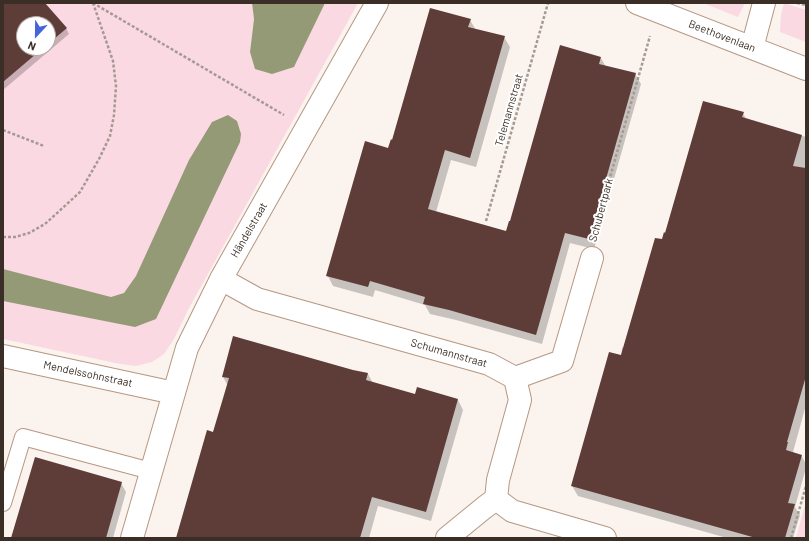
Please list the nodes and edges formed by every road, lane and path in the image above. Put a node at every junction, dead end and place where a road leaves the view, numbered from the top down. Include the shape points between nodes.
1 (93, 3) edge
2 (377, 3) edge
3 (548, 3) edge
4 (764, 3) edge
5 (797, 3) edge
6 (806, 6) edge
7 (647, 7) edge
8 (752, 48) junction
9 (806, 69) edge
10 (307, 128) junction
11 (3, 130) edge
12 (44, 146) dead end
13 (486, 221) dead end
14 (3, 237) edge
15 (592, 258) joint
16 (221, 280) junction
17 (3, 356) edge
18 (515, 378) junction
19 (174, 393) junction
20 (151, 471) junction
21 (806, 486) edge
22 (496, 498) junction
23 (3, 503) edge
24 (132, 538) edge
25 (447, 538) edge
26 (605, 538) edge
27 (791, 538) edge

1 - 10 path
1 - 14 path via 113,61 116,86 110,136 100,159 80,192 66,206 30,234
2 - 10 street, Händelstraat
3 - 13 path, Telemannstraat
4 - 8 street
5 - 6 path
7 - 8 street, Beethovenlaan
7 - 15 path, Schubertpark via 642,66 591,245
8 - 9 street, Beethovenlaan
10 - 16 street, Händelstraat
11 - 12 path
15 - 18 street, Schubertpark via 562,361
16 - 18 street, Schumannstraat via 258,299 489,364
16 - 19 street, Händelstraat via 187,348
17 - 19 street, Mendelssohnstraat
18 - 22 street via 520,400 498,480
19 - 20 street, Händelstraat
20 - 23 lane via 23,437
20 - 24 street, Händelstraat
21 - 27 path
22 - 25 street
22 - 26 street via 512,511

